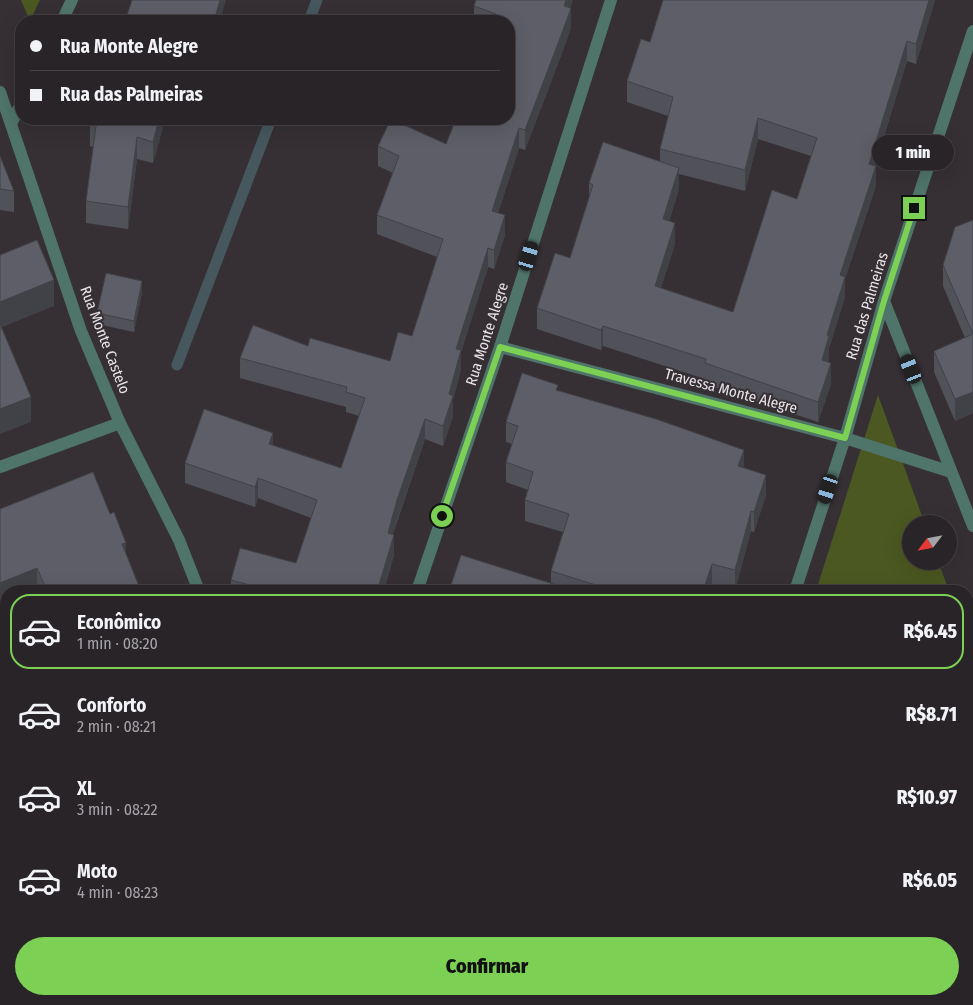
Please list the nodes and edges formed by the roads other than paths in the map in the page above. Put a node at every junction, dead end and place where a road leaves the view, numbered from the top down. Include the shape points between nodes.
1 (72, 0) edge
2 (611, 0) edge
3 (65, 15) edge
4 (973, 31) edge
5 (0, 92) edge
6 (15, 116) edge
7 (11, 124) junction
8 (884, 301) junction
9 (500, 347) junction
10 (120, 423) junction
11 (845, 438) junction
12 (0, 467) edge
13 (951, 472) junction
14 (973, 526) edge
15 (197, 585) edge
16 (419, 585) edge
17 (797, 585) edge

1 - 3 street
2 - 9 street, Rua Monte Alegre
4 - 8 street, Rua das Palmeiras
5 - 7 street, Rua Monte Castelo
6 - 7 street
7 - 10 street, Rua Monte Castelo via 81,331
8 - 11 street, Rua das Palmeiras
8 - 13 street
9 - 11 street, Travessa Monte Alegre
9 - 16 street, Rua Monte Alegre
10 - 12 street
10 - 15 street, Rua Monte Castelo via 179,540
11 - 13 street, Travessa Monte Alegre
11 - 17 street, Rua das Palmeiras
13 - 14 street

